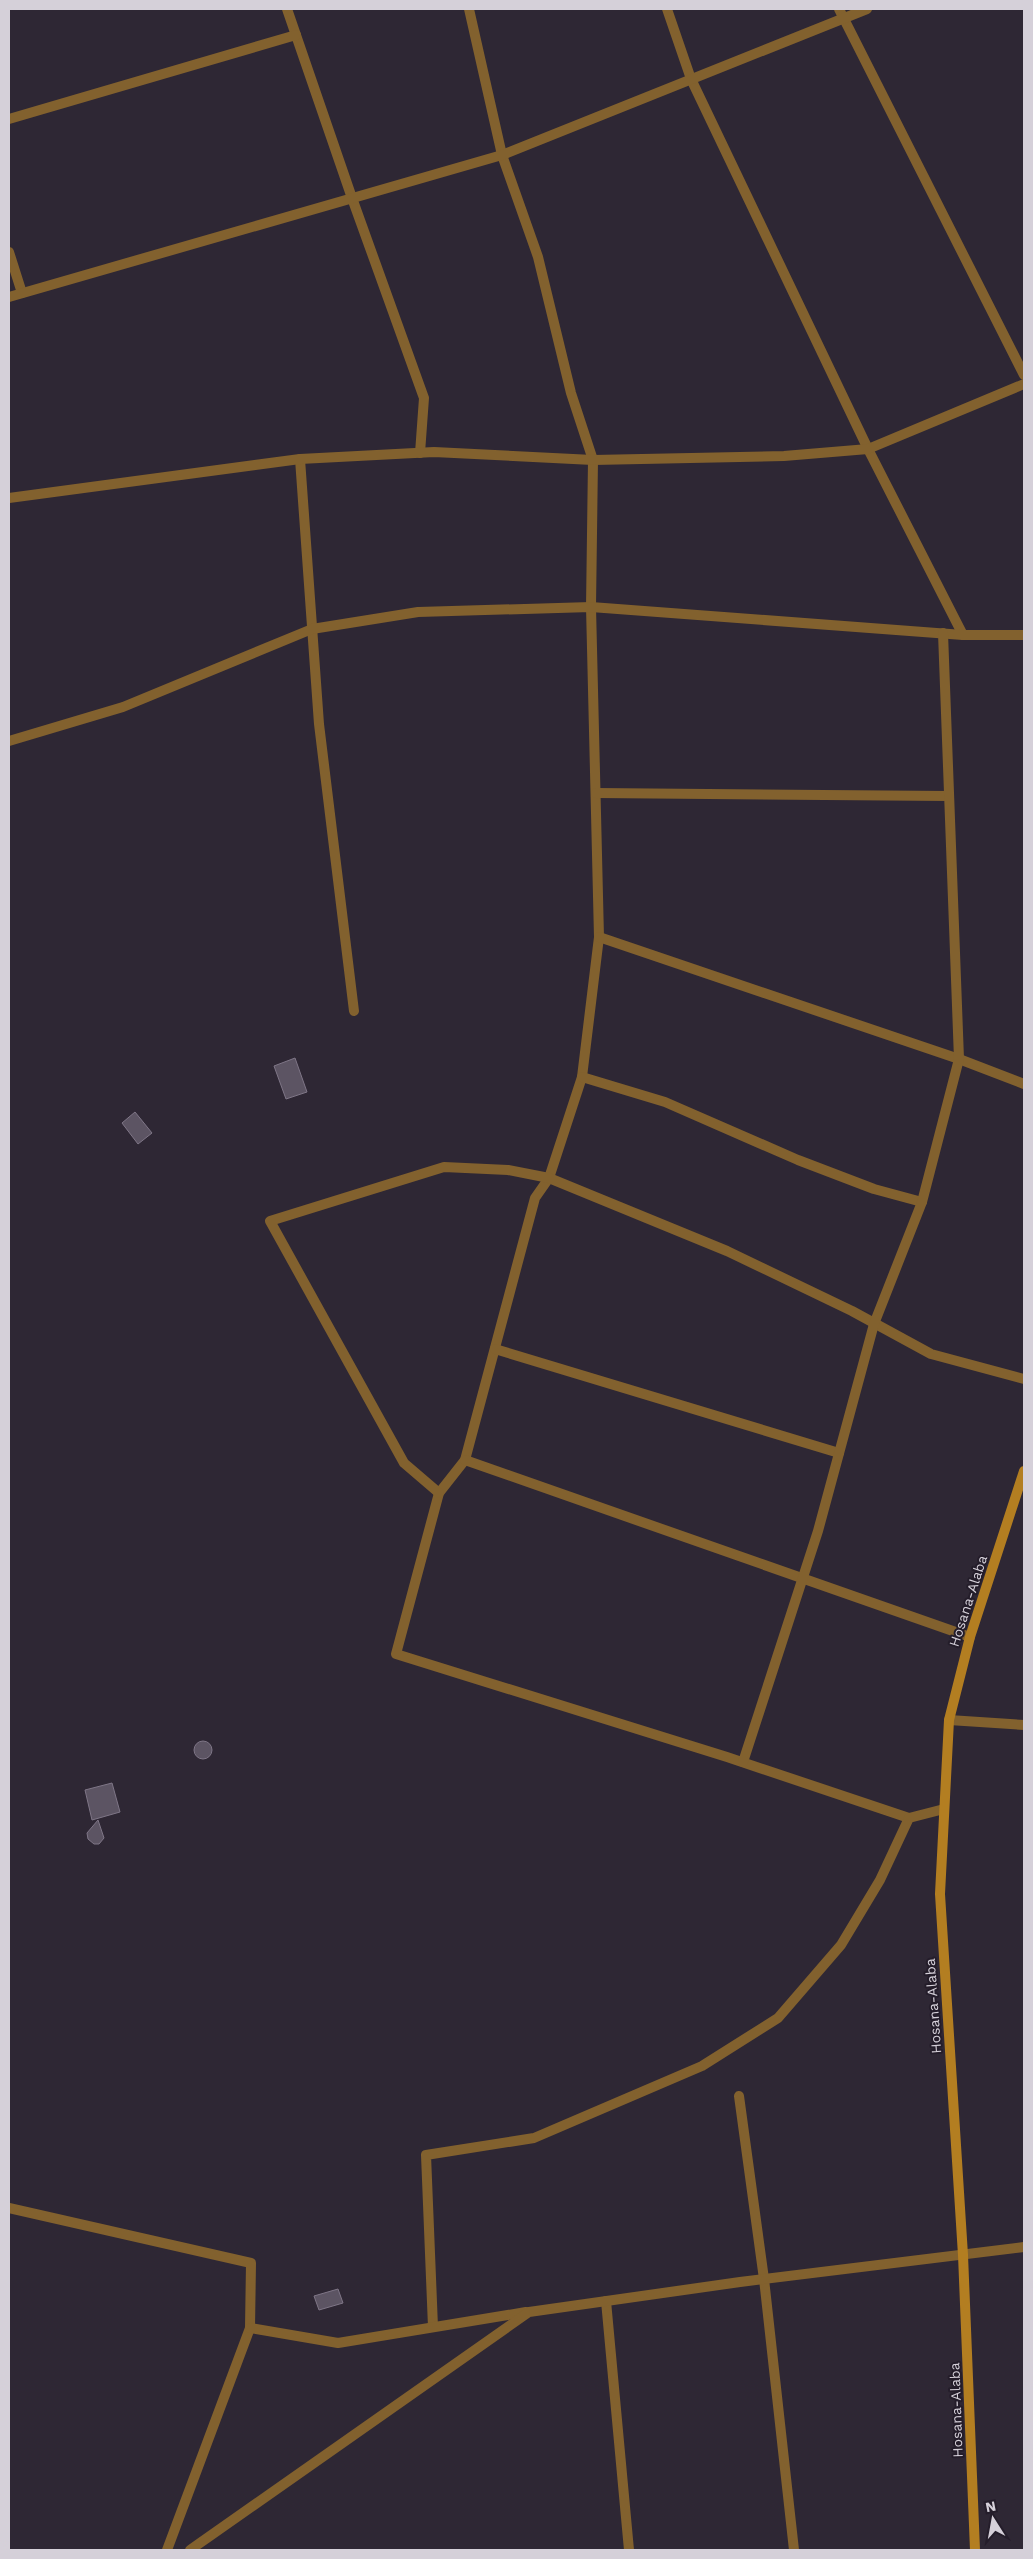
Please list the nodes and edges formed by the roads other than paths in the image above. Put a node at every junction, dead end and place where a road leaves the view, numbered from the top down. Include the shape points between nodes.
1 (288, 9) edge
2 (468, 9) edge
3 (667, 9) edge
4 (867, 9) edge
5 (842, 13) edge
6 (296, 35) junction
7 (691, 79) junction
8 (9, 120) edge
9 (502, 155) junction
10 (352, 198) junction
11 (9, 252) edge
12 (22, 293) junction
13 (9, 297) edge
14 (1024, 375) edge
15 (1024, 384) edge
16 (868, 449) junction
17 (420, 453) junction
18 (300, 459) junction
19 (593, 460) junction
20 (9, 498) edge
21 (591, 607) junction
22 (312, 629) junction
23 (943, 633) junction
24 (963, 635) junction
25 (1024, 635) edge
26 (9, 741) edge
27 (596, 793) junction
28 (949, 796) junction
29 (599, 937) junction
30 (354, 1011) dead end
31 (959, 1059) junction
32 (582, 1077) junction
33 (1024, 1084) edge
34 (549, 1178) junction
35 (922, 1202) junction
36 (874, 1324) junction
37 (495, 1349) junction
38 (1024, 1379) edge
39 (839, 1453) junction
40 (465, 1460) junction
41 (1024, 1471) edge
42 (439, 1493) junction
43 (803, 1577) junction
44 (970, 1637) junction
45 (949, 1720) junction
46 (1024, 1725) edge
47 (743, 1762) junction
48 (944, 1809) junction
49 (909, 1818) junction
50 (739, 2096) dead end
51 (9, 2208) edge
52 (1024, 2247) edge
53 (963, 2255) junction
54 (764, 2279) junction
55 (606, 2301) junction
56 (529, 2312) junction
57 (433, 2327) junction
58 (250, 2328) junction
59 (167, 2550) edge
60 (190, 2550) edge
61 (629, 2550) edge
62 (794, 2550) edge
63 (975, 2550) edge

1 - 6 street
2 - 9 street
3 - 7 street
4 - 5 street
5 - 7 street
5 - 14 street
6 - 8 street
6 - 10 street
7 - 9 street
7 - 16 street
9 - 10 street
9 - 19 street via 538,257 571,393
10 - 12 street
10 - 17 street via 424,398
11 - 12 street
12 - 13 street
15 - 16 street
16 - 19 street via 784,456
16 - 24 street
17 - 18 street
17 - 19 street
18 - 20 street
18 - 22 street
19 - 21 street
21 - 22 street via 418,612
21 - 23 street
21 - 27 street
22 - 26 street via 123,707
22 - 30 street via 319,724
23 - 24 street
23 - 28 street
24 - 25 street
27 - 28 street
27 - 29 street
28 - 31 street
29 - 31 street
29 - 32 street
31 - 33 street
31 - 35 street
32 - 34 street
32 - 35 street via 665,1102 874,1190
34 - 36 street via 727,1251
34 - 37 street via 535,1198
34 - 42 street via 508,1170 444,1166 270,1221 404,1463
35 - 36 street
36 - 38 street via 931,1354
36 - 39 street
37 - 39 street
37 - 40 street
39 - 43 street
40 - 42 street
40 - 43 street
41 - 44 main road, Hosana-Alaba
42 - 47 street via 396,1654
43 - 44 street
43 - 47 street
44 - 45 main road, Hosana-Alaba
45 - 46 street
45 - 48 main road, Hosana-Alaba
47 - 49 street
48 - 49 street
48 - 53 main road, Hosana-Alaba via 940,1894
49 - 57 street via 880,1880 841,1945 778,2018 702,2066 534,2138 426,2155
50 - 54 street
51 - 58 street via 251,2263
52 - 53 street
53 - 54 street
53 - 63 main road, Hosana-Alaba
54 - 55 street
54 - 62 street
55 - 56 street
55 - 61 street
56 - 57 street
56 - 60 street
57 - 58 street via 338,2343
58 - 59 street

